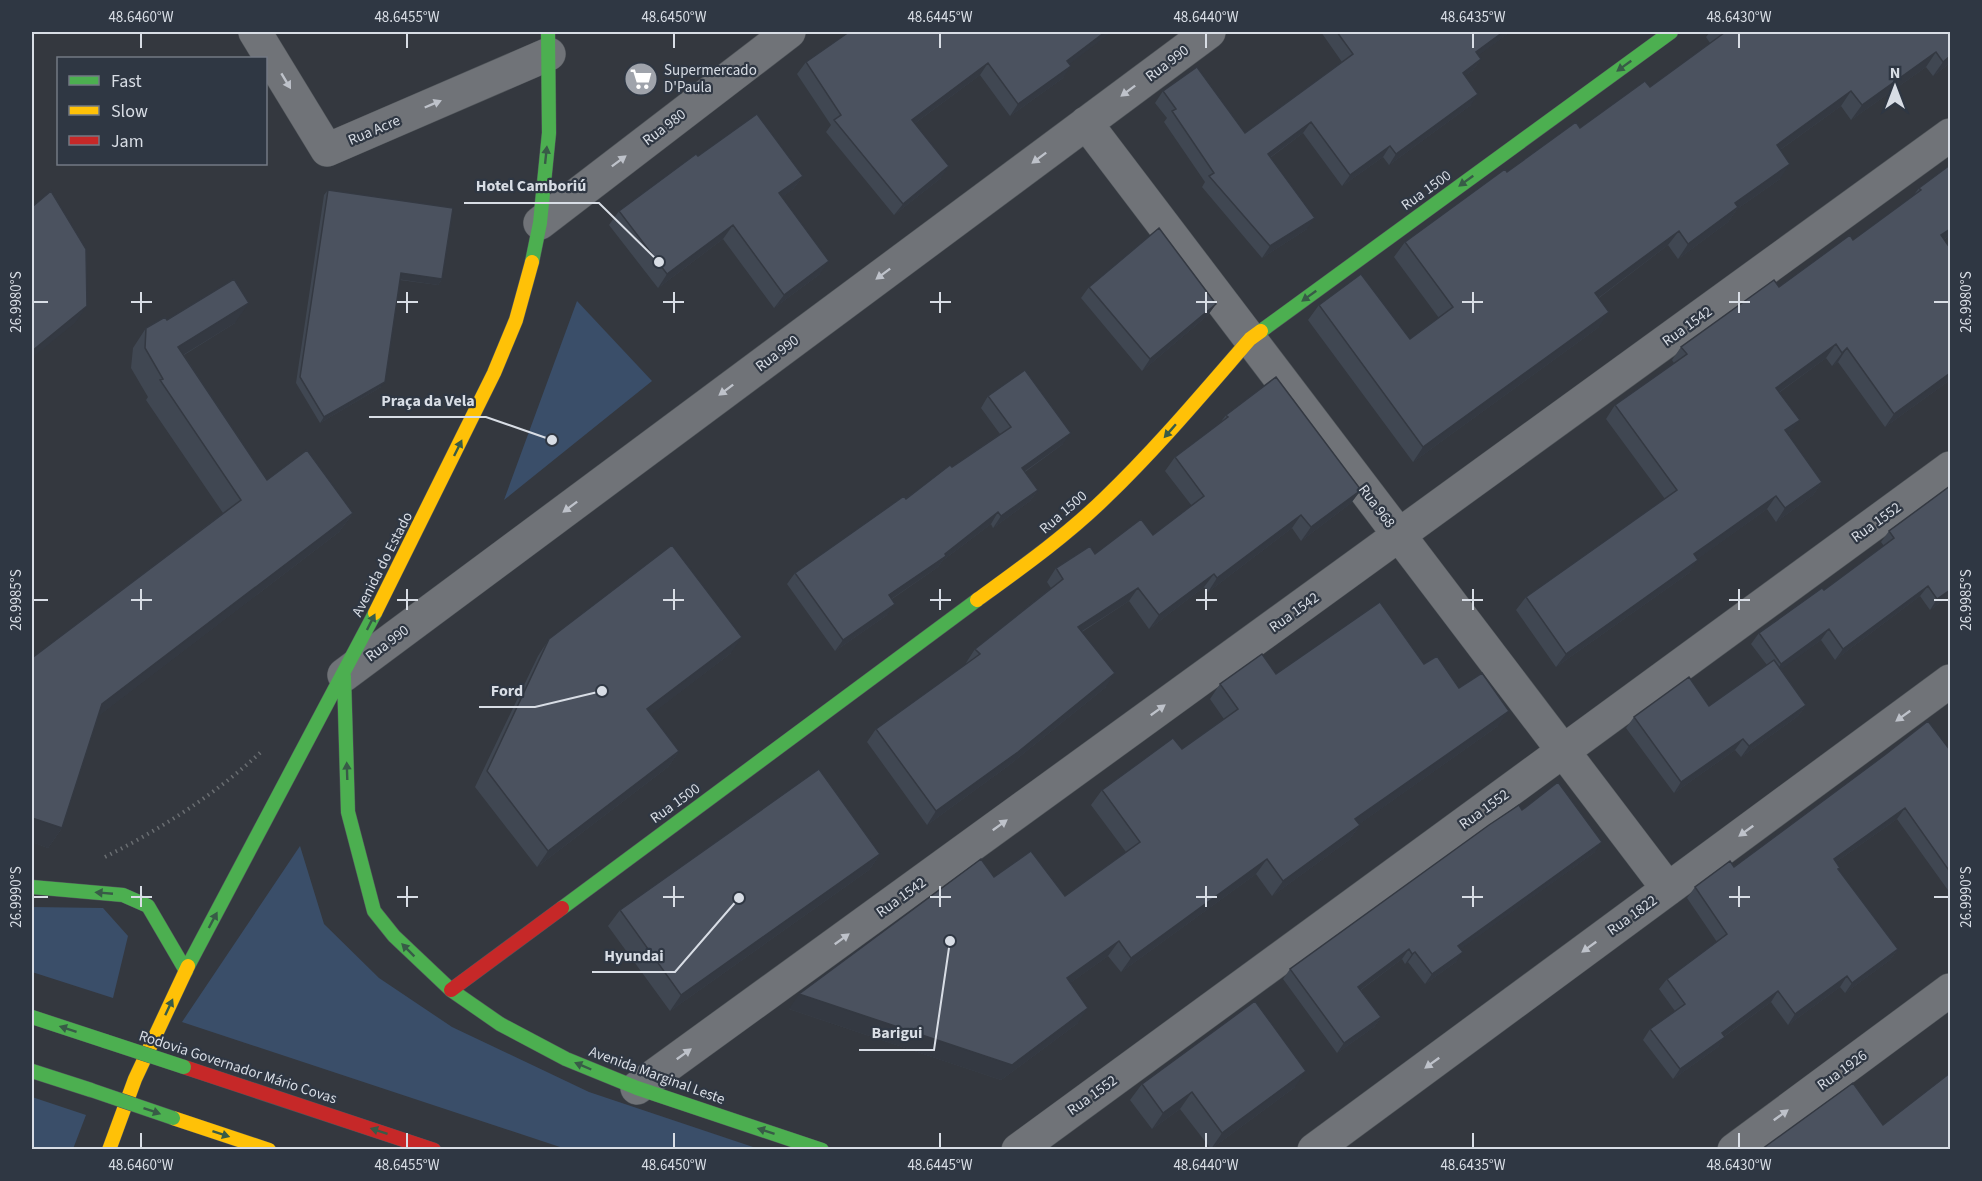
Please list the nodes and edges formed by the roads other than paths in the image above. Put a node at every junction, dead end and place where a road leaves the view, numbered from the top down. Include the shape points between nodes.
1 (255, 32) edge
2 (789, 32) edge
3 (1209, 32) edge
4 (1671, 32) edge
5 (548, 43) edge
6 (1086, 123) junction
7 (1950, 135) edge
8 (540, 223) junction
9 (1250, 339) junction
10 (1950, 468) edge
11 (1399, 535) junction
12 (344, 675) junction
13 (1950, 681) edge
14 (1563, 751) junction
15 (32, 887) edge
16 (1668, 889) junction
17 (186, 971) junction
18 (451, 990) junction
19 (1950, 990) edge
20 (32, 1017) edge
21 (32, 1071) edge
22 (637, 1088) junction
23 (109, 1149) edge
24 (269, 1149) edge
25 (434, 1149) edge
26 (822, 1149) edge
27 (1018, 1149) edge
28 (1314, 1149) edge
29 (1734, 1149) edge

1 -> 5 street, Rua Acre via 327,150
8 -> 2 street, Rua 980
3 -> 6 street, Rua 990
4 -> 9 main road, Rua 1500
8 -> 5 main road, Avenida do Estado via 549,134
6 - 9 street, Rua 968
6 -> 12 street, Rua 990
7 - 11 street, Rua 1542
12 -> 8 main road, Avenida do Estado via 494,373 516,320
9 - 11 street, Rua 968
9 -> 18 main road, Rua 1500 via 1162,441 1053,544
10 - 14 street, Rua 1552
11 - 14 street, Rua 968
22 -> 11 street, Rua 1542
17 -> 12 main road, Avenida do Estado
18 -> 12 main road, Avenida Marginal Leste via 394,936 374,911 348,813
13 -> 16 street, Rua 1822
14 - 16 street, Rua 968
14 - 27 street, Rua 1552
17 -> 15 main road via 148,906 123,895
16 -> 28 street, Rua 1822
23 -> 17 main road, Avenida do Estado via 135,1079
22 -> 18 main road, Avenida Marginal Leste via 566,1059 500,1024
29 -> 19 street, Rua 1926
25 -> 20 main road, Rodovia Governador Mário Covas, bridge
21 -> 24 main road, bridge
26 -> 22 main road, Avenida Marginal Leste

